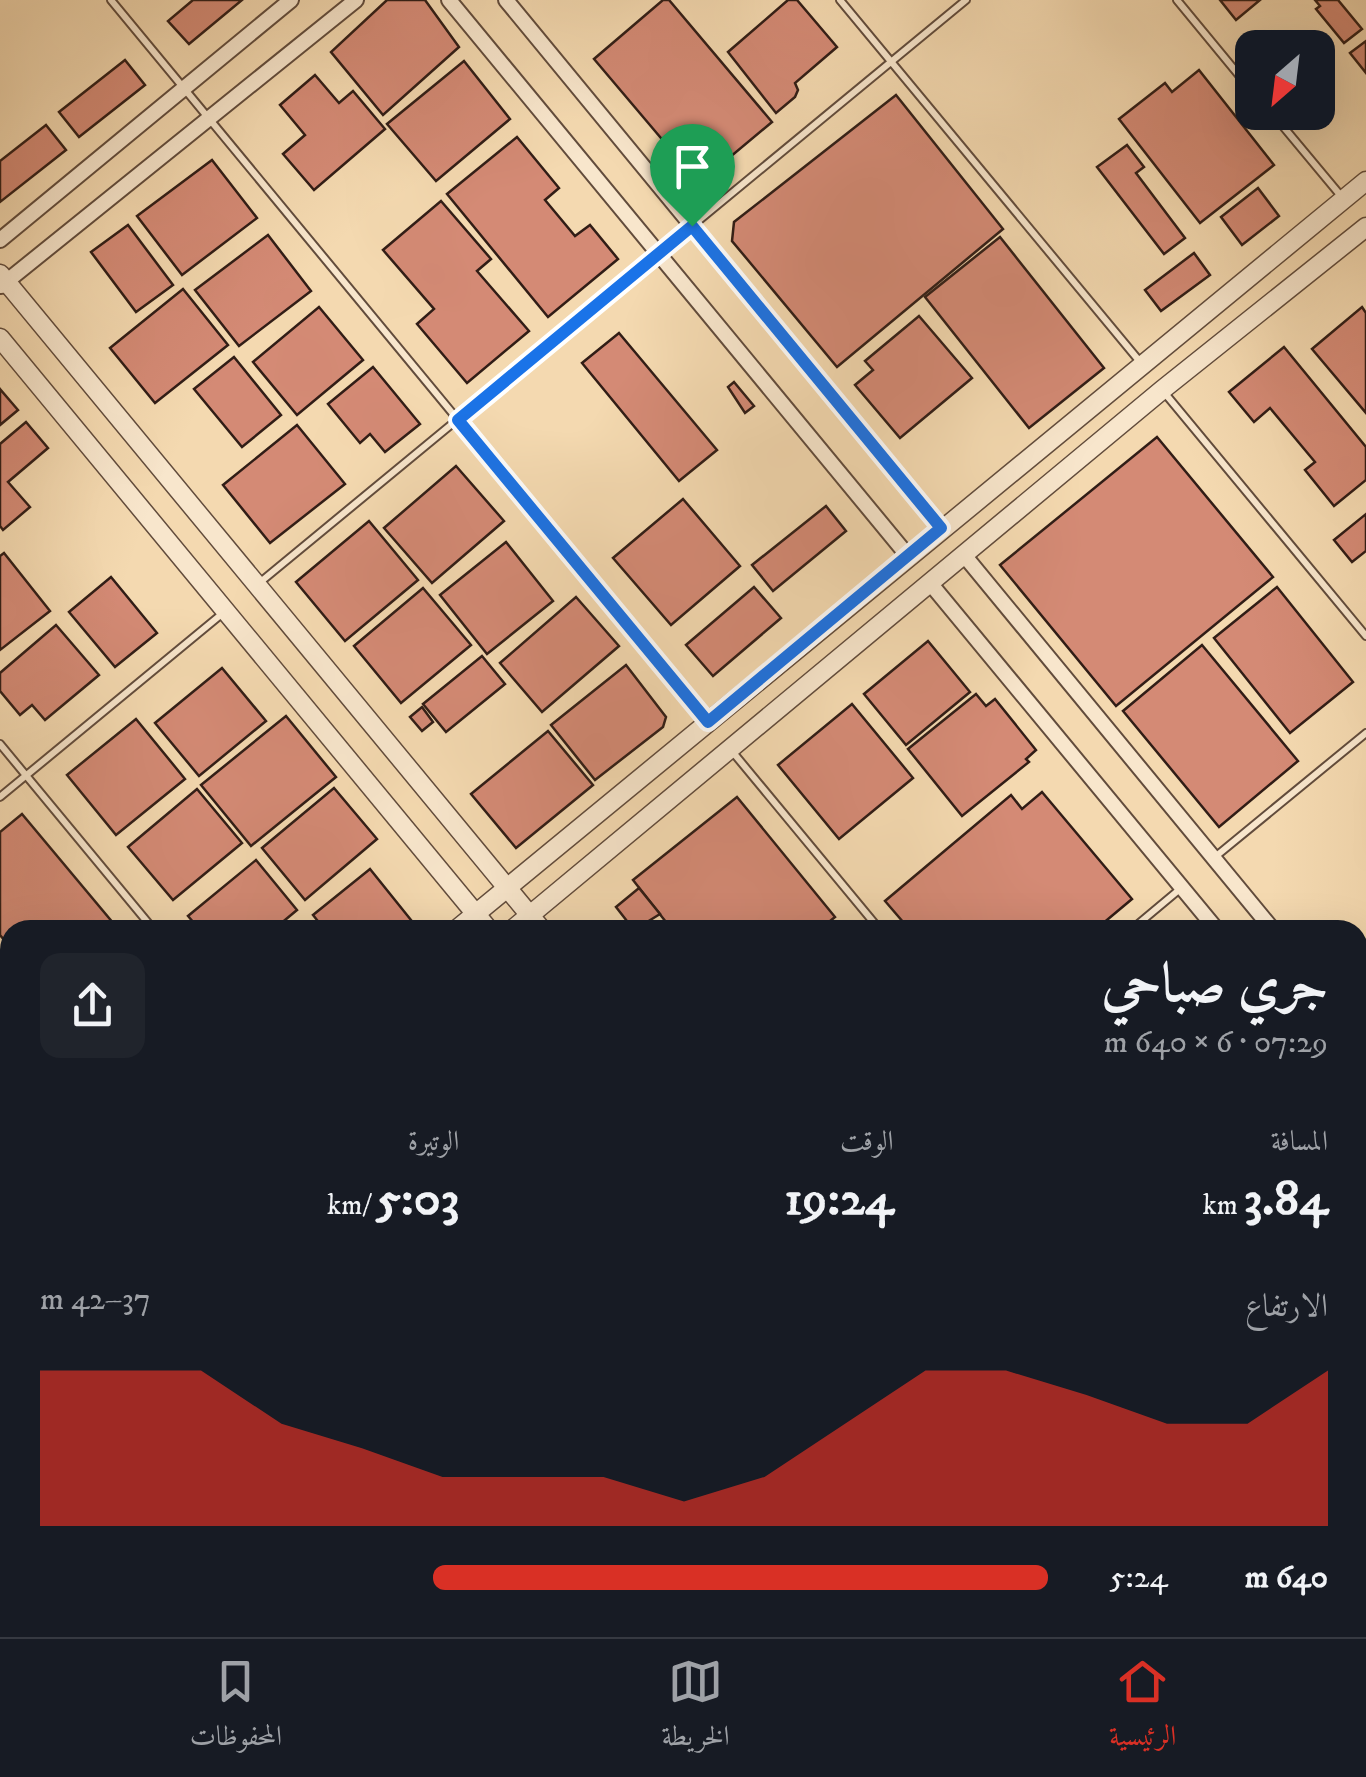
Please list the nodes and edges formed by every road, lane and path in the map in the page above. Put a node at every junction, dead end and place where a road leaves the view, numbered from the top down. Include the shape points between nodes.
1 (111, 0) edge
2 (290, 0) edge
3 (356, 0) edge
4 (449, 0) edge
5 (506, 0) edge
6 (840, 0) edge
7 (966, 0) edge
8 (1176, 0) edge
9 (892, 62) junction
10 (1235, 71) edge
11 (184, 88) junction
12 (210, 120) junction
13 (1286, 130) edge
14 (1366, 181) edge
15 (1344, 200) junction
16 (692, 226) junction
17 (1365, 230) edge
18 (0, 240) edge
19 (658, 254) junction
20 (2, 280) edge
21 (0, 338) edge
22 (1140, 363) junction
23 (1162, 390) junction
24 (458, 420) junction
25 (941, 528) junction
26 (964, 555) junction
27 (908, 556) junction
28 (930, 583) junction
29 (257, 585) junction
30 (226, 611) junction
31 (1366, 636) edge
32 (708, 722) junction
33 (1366, 733) edge
34 (0, 744) edge
35 (730, 749) junction
36 (26, 776) junction
37 (0, 797) edge
38 (1214, 858) junction
39 (507, 888) junction
40 (1182, 888) junction
41 (476, 914) junction
42 (146, 920) edge
43 (468, 920) edge
44 (481, 920) edge
45 (534, 920) edge
46 (539, 920) edge
47 (872, 920) edge
48 (1143, 920) edge
49 (1209, 920) edge
50 (1265, 920) edge

1 - 11 lane
2 - 11 street
3 - 12 street
4 - 19 street
5 - 16 street
6 - 9 lane
7 - 9 lane
8 - 10 lane
9 - 16 lane
9 - 22 lane
11 - 12 lane
11 - 18 street
12 - 20 street
12 - 24 lane
13 - 15 lane
14 - 15 street
15 - 22 street
16 - 19 lane
16 - 25 street
17 - 23 street
19 - 24 lane
19 - 27 street
20 - 29 street
21 - 30 street
22 - 25 street
23 - 26 street
23 - 31 lane
24 - 29 lane
24 - 32 lane
25 - 27 street
26 - 28 street
26 - 38 street
27 - 32 street
28 - 35 street
28 - 40 street
29 - 39 street
30 - 36 lane
30 - 41 street
32 - 39 street
33 - 38 lane
34 - 36 lane
35 - 46 street
35 - 47 lane
36 - 37 lane
36 - 42 lane
38 - 50 street
39 - 41 street
39 - 45 street
40 - 48 lane
40 - 49 street
41 - 43 street
41 - 44 street

